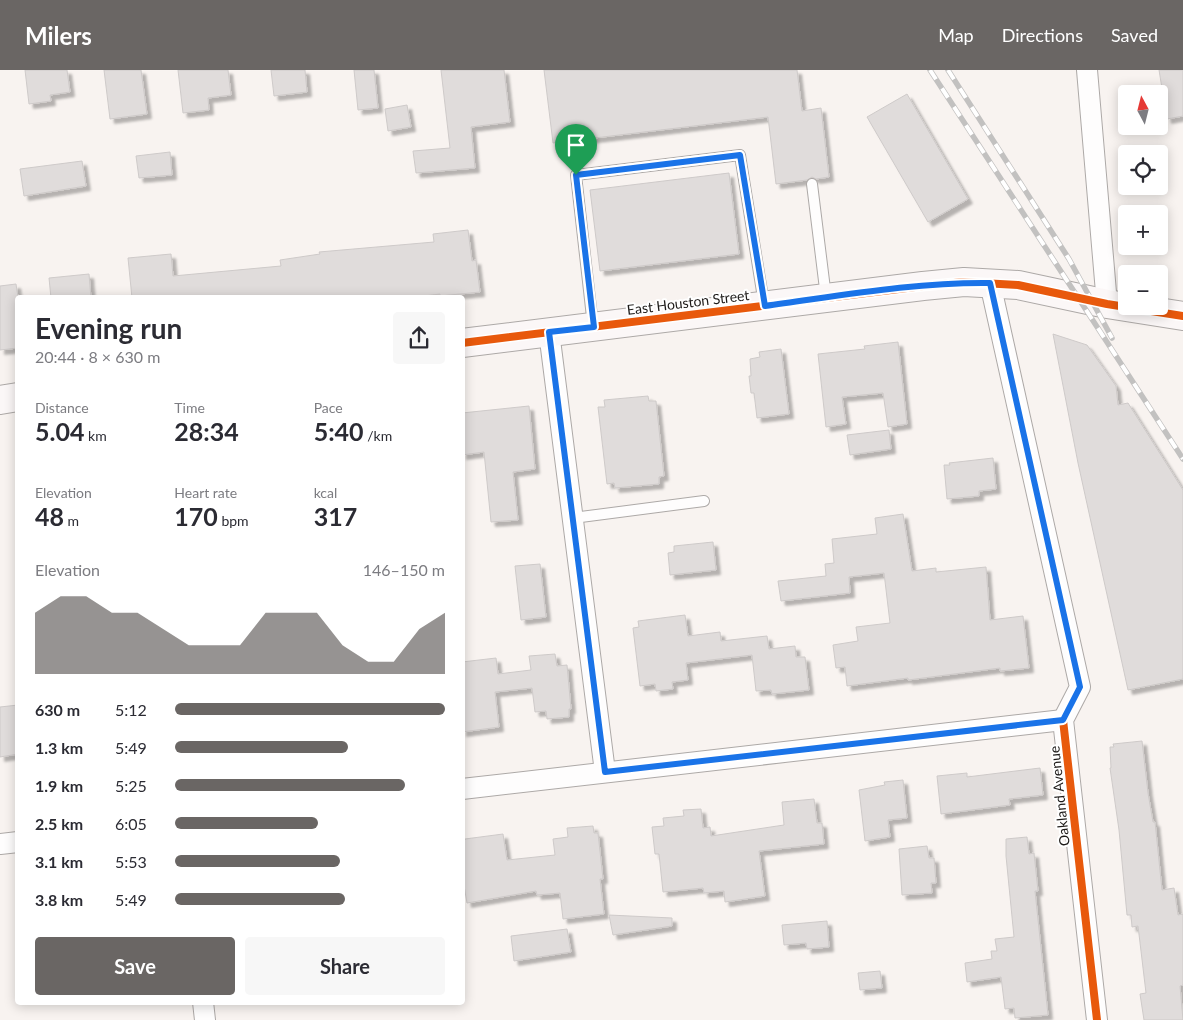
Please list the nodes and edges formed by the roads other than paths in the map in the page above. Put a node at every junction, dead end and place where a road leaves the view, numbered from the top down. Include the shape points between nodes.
1 (1087, 70) edge
2 (812, 184) dead end
3 (990, 283) junction
4 (826, 298) junction
5 (1107, 304) junction
6 (765, 306) junction
7 (1183, 316) edge
8 (594, 327) junction
9 (549, 332) junction
10 (465, 343) edge
11 (15, 398) edge
12 (0, 400) edge
13 (704, 501) dead end
14 (573, 518) junction
15 (1063, 720) junction
16 (605, 772) junction
17 (465, 789) edge
18 (15, 842) edge
19 (0, 844) edge
20 (203, 1005) edge
21 (205, 1020) edge
22 (1097, 1020) edge

1 - 5 street
2 - 4 lane
3 - 4 street, East Houston Street via 964,282
3 - 5 street, East Houston Street via 1018,285
3 - 15 street via 1080,687
4 - 6 street, East Houston Street
5 - 7 street, East Houston Street
6 - 8 street, East Houston Street
6 - 8 lane via 740,155 576,175
8 - 9 street, East Houston Street
9 - 10 street, East Houston Street
9 - 14 street
11 - 12 street
13 - 14 lane
14 - 16 street
15 - 16 street
15 - 22 street, Oakland Avenue
16 - 17 street
18 - 19 street
20 - 21 street

